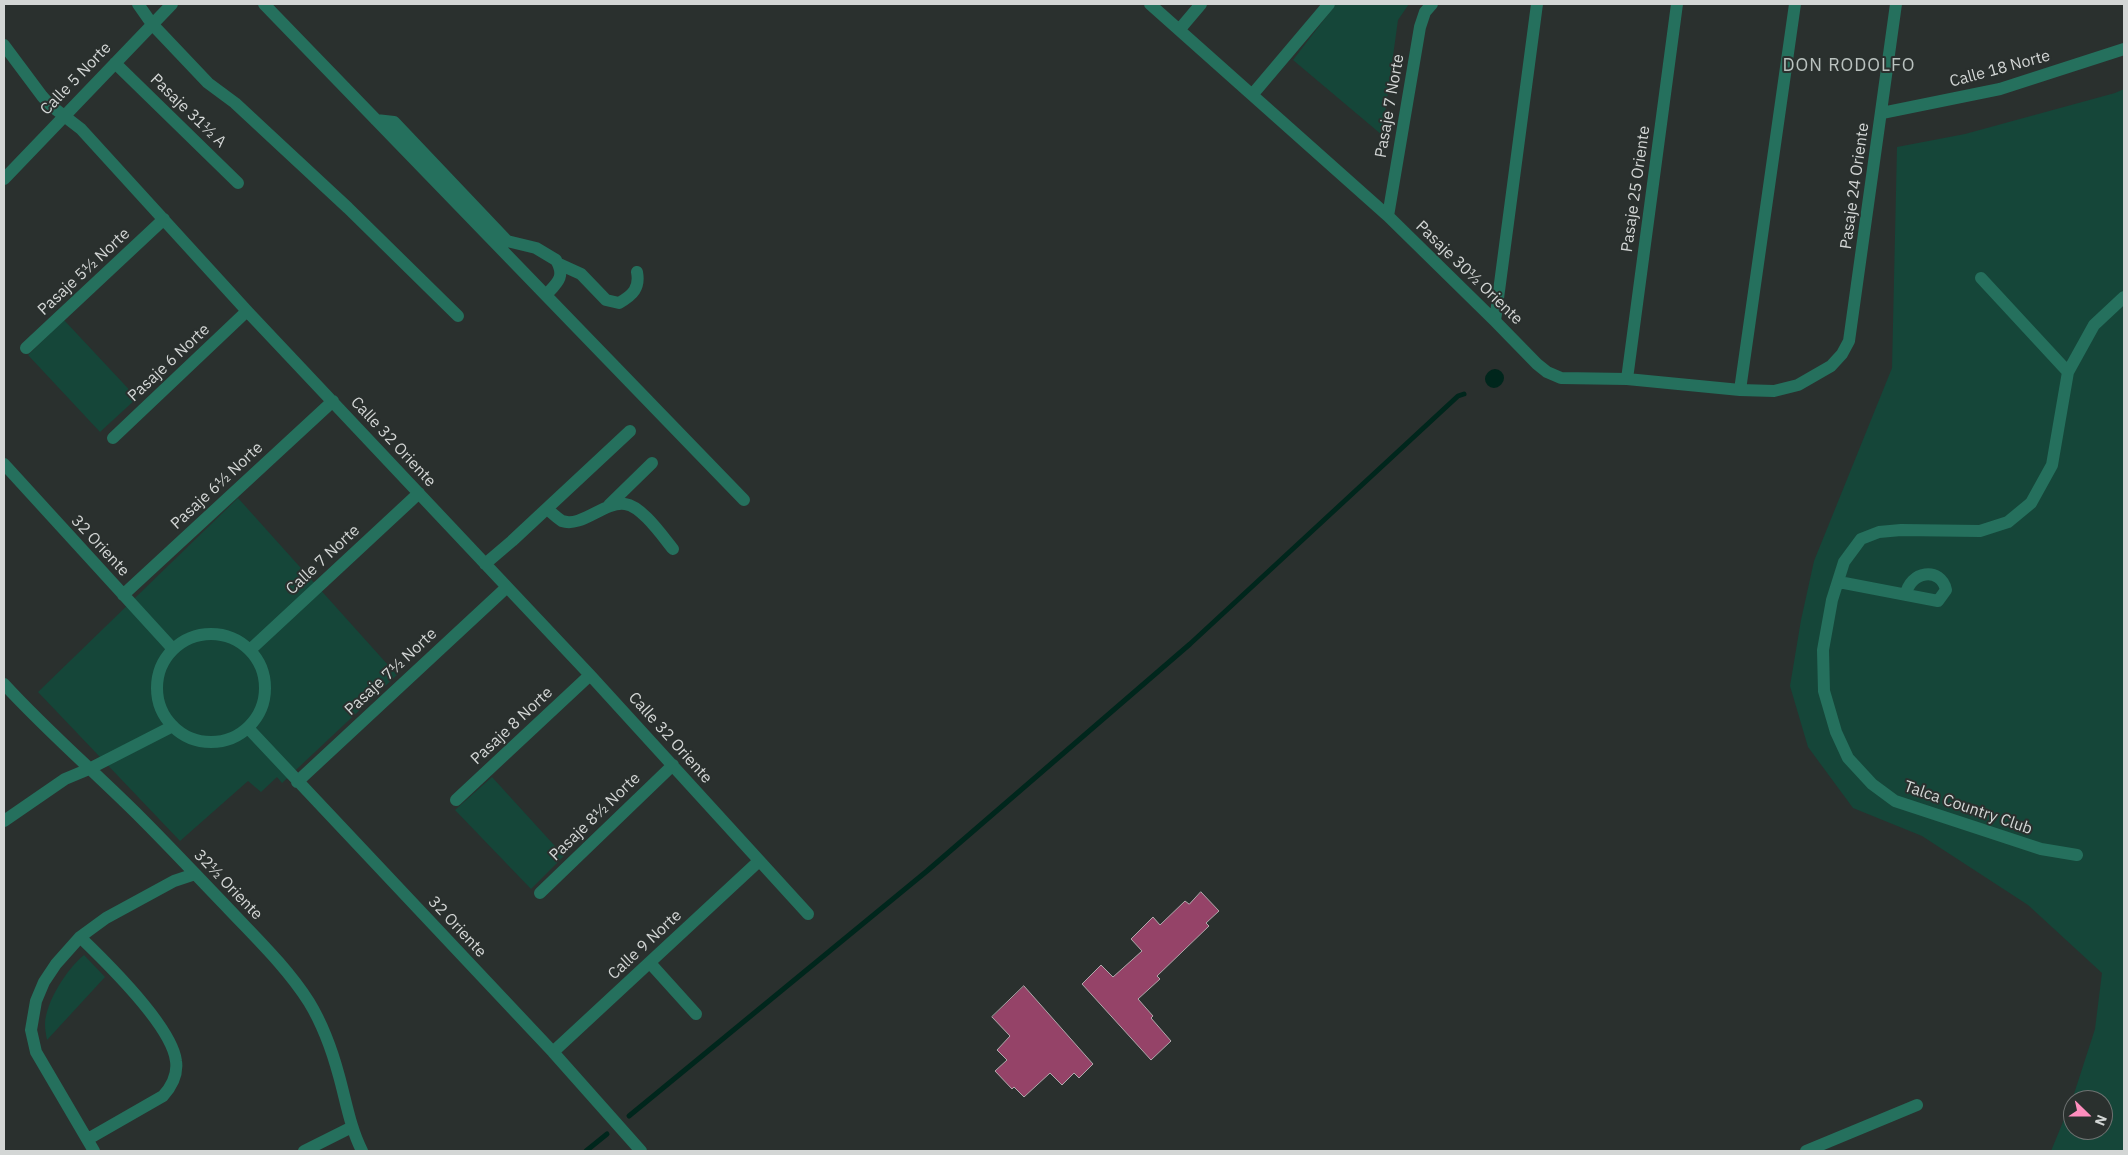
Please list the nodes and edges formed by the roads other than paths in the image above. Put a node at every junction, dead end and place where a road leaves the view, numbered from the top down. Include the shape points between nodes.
1 (138, 4) edge
2 (172, 4) edge
3 (264, 4) edge
4 (1150, 4) edge
5 (1201, 4) edge
6 (1329, 4) edge
7 (1432, 4) edge
8 (1537, 4) edge
9 (1677, 4) edge
10 (1796, 4) edge
11 (1896, 4) edge
12 (152, 24) junction
13 (1179, 30) junction
14 (4, 45) edge
15 (2124, 49) edge
16 (115, 63) junction
17 (1252, 95) junction
18 (1882, 113) junction
19 (63, 115) junction
20 (376, 120) junction
21 (4, 178) edge
22 (238, 183) dead end
23 (1388, 216) junction
24 (164, 219) junction
25 (559, 264) junction
26 (637, 272) dead end
27 (1981, 278) dead end
28 (546, 295) junction
29 (2124, 297) edge
30 (247, 311) junction
31 (458, 316) dead end
32 (1496, 320) junction
33 (26, 348) dead end
34 (1830, 366) joint
35 (2068, 372) junction
36 (1627, 379) junction
37 (1740, 390) junction
38 (333, 401) junction
39 (630, 431) dead end
40 (113, 438) dead end
41 (652, 463) dead end
42 (4, 464) edge
43 (419, 493) junction
44 (744, 500) dead end
45 (609, 505) junction
46 (547, 509) junction
47 (673, 549) dead end
48 (485, 564) junction
49 (1839, 582) junction
50 (507, 587) junction
51 (123, 595) junction
52 (1906, 595) dead end
53 (173, 649) junction
54 (250, 650) junction
55 (590, 675) junction
56 (4, 684) edge
57 (173, 726) junction
58 (248, 728) junction
59 (673, 765) junction
60 (89, 769) junction
61 (298, 782) junction
62 (456, 800) dead end
63 (4, 821) edge
64 (2077, 856) dead end
65 (759, 861) junction
66 (195, 874) junction
67 (540, 893) dead end
68 (808, 914) dead end
69 (80, 937) junction
70 (650, 963) junction
71 (696, 1014) dead end
72 (553, 1052) junction
73 (1918, 1104) dead end
74 (352, 1127) junction
75 (88, 1139) junction
76 (94, 1151) edge
77 (304, 1151) edge
78 (362, 1151) edge
79 (641, 1151) edge
80 (1806, 1151) edge

1 - 12 street
2 - 12 street, Calle 5 Norte
3 - 20 street
4 - 13 street, Pasaje 30½ Oriente
5 - 13 street
6 - 17 street
7 - 23 street, Pasaje 7 Norte via 1425,12 1420,27
8 - 32 street
9 - 36 street, Pasaje 25 Oriente
10 - 37 street
11 - 18 street, Pasaje 24 Oriente
12 - 16 street, Calle 5 Norte
12 - 31 street via 208,83 235,103 348,208
13 - 17 street, Pasaje 30½ Oriente
14 - 19 street, Calle 32 Oriente via 42,96
15 - 18 street, Calle 18 Norte via 2000,89
16 - 19 street, Calle 5 Norte
16 - 22 street, Pasaje 31½ A
17 - 23 street, Pasaje 30½ Oriente
18 - 34 street, Pasaje 24 Oriente via 1850,341
19 - 21 street, Calle 5 Norte
19 - 24 street, Calle 32 Oriente via 81,128
20 - 25 street via 394,122 507,241 536,248
20 - 28 street
23 - 32 street, Pasaje 30½ Oriente
24 - 30 street, Calle 32 Oriente
24 - 33 street, Pasaje 5½ Norte
25 - 26 street via 581,274 606,300 619,303 634,292 639,281
25 - 28 street via 560,280
27 - 35 street
28 - 44 street
29 - 35 street, Talca Country Club via 2094,325
30 - 38 street, Calle 32 Oriente
30 - 40 street, Pasaje 6 Norte
32 - 36 street, Pasaje 30½ Oriente via 1547,372 1561,378
34 - 37 street, Pasaje 30½ Oriente via 1798,385 1774,391
35 - 49 street, Talca Country Club via 2052,465 2031,503 2008,522 1980,531 1901,530 1879,532 1861,539 1844,562
36 - 37 street, Pasaje 30½ Oriente
38 - 43 street, Calle 32 Oriente
38 - 51 street, Pasaje 6½ Norte
39 - 46 street
41 - 45 street
42 - 51 street, 32 Oriente
43 - 48 street, Calle 32 Oriente
43 - 54 street, Calle 7 Norte
45 - 46 street via 575,521 563,521
45 - 47 street via 627,504 644,515
46 - 48 street
48 - 50 street, Calle 32 Oriente
49 - 52 street
49 - 64 street, Talca Country Club via 1832,600 1824,650 1824,691 1836,732 1848,758 1872,784 1895,801 2033,847
50 - 55 street, Calle 32 Oriente
50 - 61 street, Pasaje 7½ Norte
51 - 53 street, 32 Oriente
53 - 54 street via 194,636 206,634 230,637
53 - 57 street via 160,669 157,694 165,716
54 - 58 street via 264,675 265,689 263,703
55 - 59 street, Calle 32 Oriente
55 - 62 street, Pasaje 8 Norte
56 - 60 street, 32½ Oriente
57 - 58 street via 190,738 210,742 230,738
57 - 60 street
58 - 61 street, 32 Oriente
59 - 65 street, Calle 32 Oriente
59 - 67 street, Pasaje 8½ Norte
60 - 63 street via 66,779
60 - 66 street, 32½ Oriente
61 - 72 street, 32 Oriente
65 - 68 street, Calle 32 Oriente
65 - 70 street, Calle 9 Norte
66 - 69 street via 174,881 106,918
66 - 74 street, 32½ Oriente via 286,971 310,1004 332,1052
69 - 75 street via 44,982 36,1001 31,1030 36,1052
69 - 75 street via 162,1029 175,1055 176,1073 171,1086 157,1100
70 - 71 street
70 - 72 street, Calle 9 Norte
72 - 79 street, 32 Oriente
73 - 80 street
74 - 77 street
74 - 78 street, 32½ Oriente
75 - 76 street

